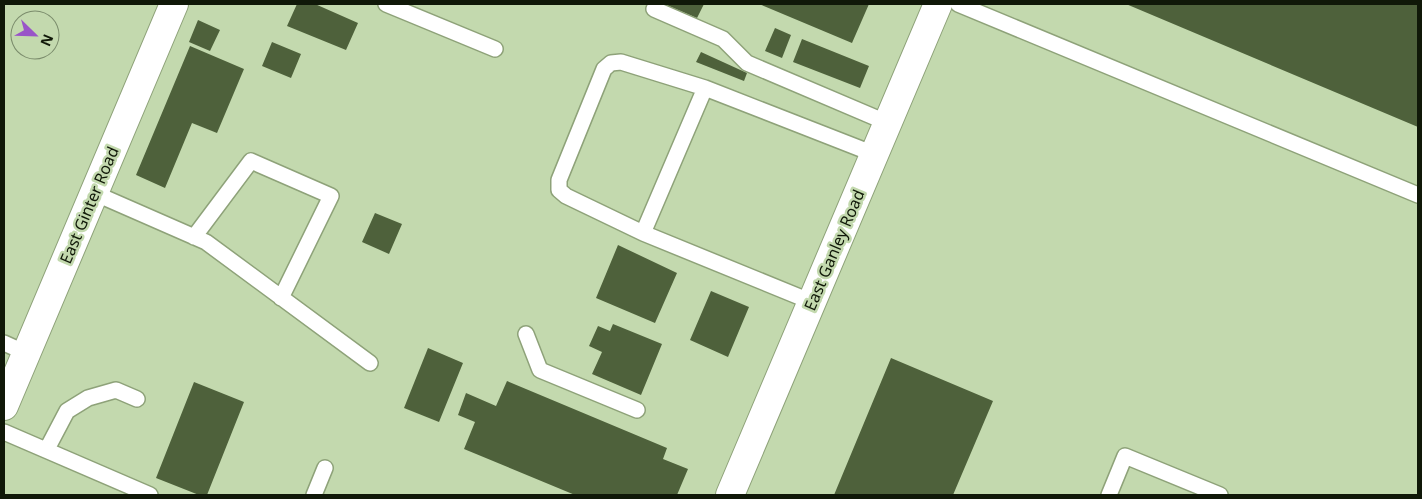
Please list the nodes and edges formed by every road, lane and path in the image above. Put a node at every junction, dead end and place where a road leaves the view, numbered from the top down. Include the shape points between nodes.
1 (174, 4) edge
2 (386, 4) edge
3 (938, 4) edge
4 (958, 4) edge
5 (654, 9) dead end
6 (495, 49) dead end
7 (705, 88) junction
8 (888, 122) junction
9 (874, 154) junction
10 (94, 193) junction
11 (1418, 196) edge
12 (643, 233) junction
13 (194, 237) junction
14 (282, 298) junction
15 (812, 302) junction
16 (526, 334) dead end
17 (15, 348) edge
18 (370, 363) dead end
19 (137, 399) dead end
20 (4, 406) edge
21 (637, 410) dead end
22 (4, 432) edge
23 (47, 449) junction
24 (325, 468) dead end
25 (150, 495) edge
26 (314, 495) edge
27 (730, 495) edge
28 (1109, 495) edge
29 (1220, 495) edge

1 - 10 street, East Ginter Road
2 - 6 lane
3 - 8 street, East Ganley Road
4 - 11 lane
5 - 8 lane via 724,39 748,63
7 - 9 lane
7 - 12 lane
7 - 12 lane via 621,62 611,63 604,69 559,180 559,190
8 - 9 street, East Ganley Road
9 - 15 street, East Ganley Road
10 - 13 lane
10 - 17 street, East Ginter Road
12 - 15 lane
13 - 14 lane via 206,242
13 - 14 lane via 252,160 331,196
14 - 18 lane
15 - 27 street, East Ganley Road
16 - 21 lane via 540,370
17 - 20 street, East Ginter Road
19 - 23 lane via 116,390 88,398 67,411
22 - 23 lane
23 - 25 lane
24 - 26 lane
28 - 29 lane via 1125,456

